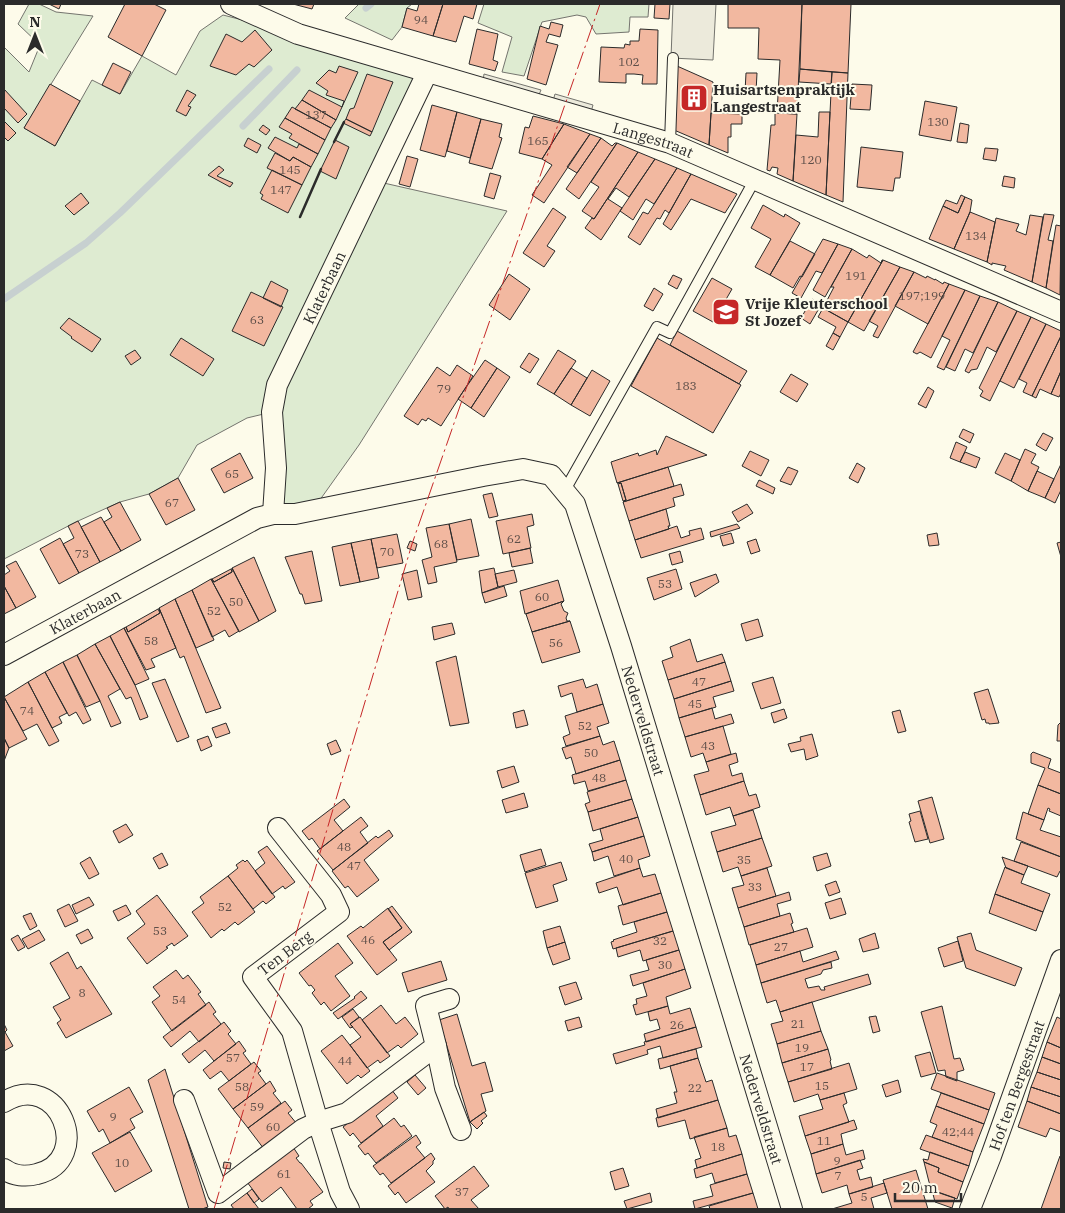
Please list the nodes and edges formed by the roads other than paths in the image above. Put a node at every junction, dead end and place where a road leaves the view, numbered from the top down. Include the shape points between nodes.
1 (231, 4) edge
2 (673, 58) dead end
3 (427, 73) junction
4 (670, 144) junction
5 (754, 181) junction
6 (1061, 312) edge
7 (565, 490) junction
8 (312, 511) joint
9 (273, 514) junction
10 (4, 655) edge
11 (278, 828) dead end
12 (1061, 960) edge
13 (449, 999) dead end
14 (436, 1046) junction
15 (184, 1100) dead end
16 (4, 1102) edge
17 (318, 1122) junction
18 (461, 1130) dead end
19 (4, 1168) edge
20 (349, 1209) edge
21 (792, 1209) edge
22 (970, 1209) edge

1 - 3 street, Langestraat via 298,34
2 - 4 lane
3 - 4 street, Langestraat
3 - 9 street, Klaterbaan via 277,386 272,412 276,468
4 - 5 street, Langestraat
5 - 6 street, Langestraat
5 - 7 lane via 670,333 656,327
7 - 8 street, Nederveldstraat via 551,475 523,469
7 - 21 street, Nederveldstraat via 575,504 618,637
8 - 9 street, Klaterbaan
9 - 10 street, Klaterbaan via 257,518
11 - 17 street, Ten Berg via 330,895 339,912 253,977 292,1031
12 - 22 street, Hof ten Bergestraat
13 - 14 street via 426,1006
14 - 17 street via 348,1113
14 - 18 street via 445,1088
15 - 17 street via 218,1193 303,1129
16 - 19 street via 25,1095 39,1096 51,1102 66,1124 67,1138 63,1154 43,1172 30,1176 16,1175
17 - 20 street, Ten Berg via 340,1192

